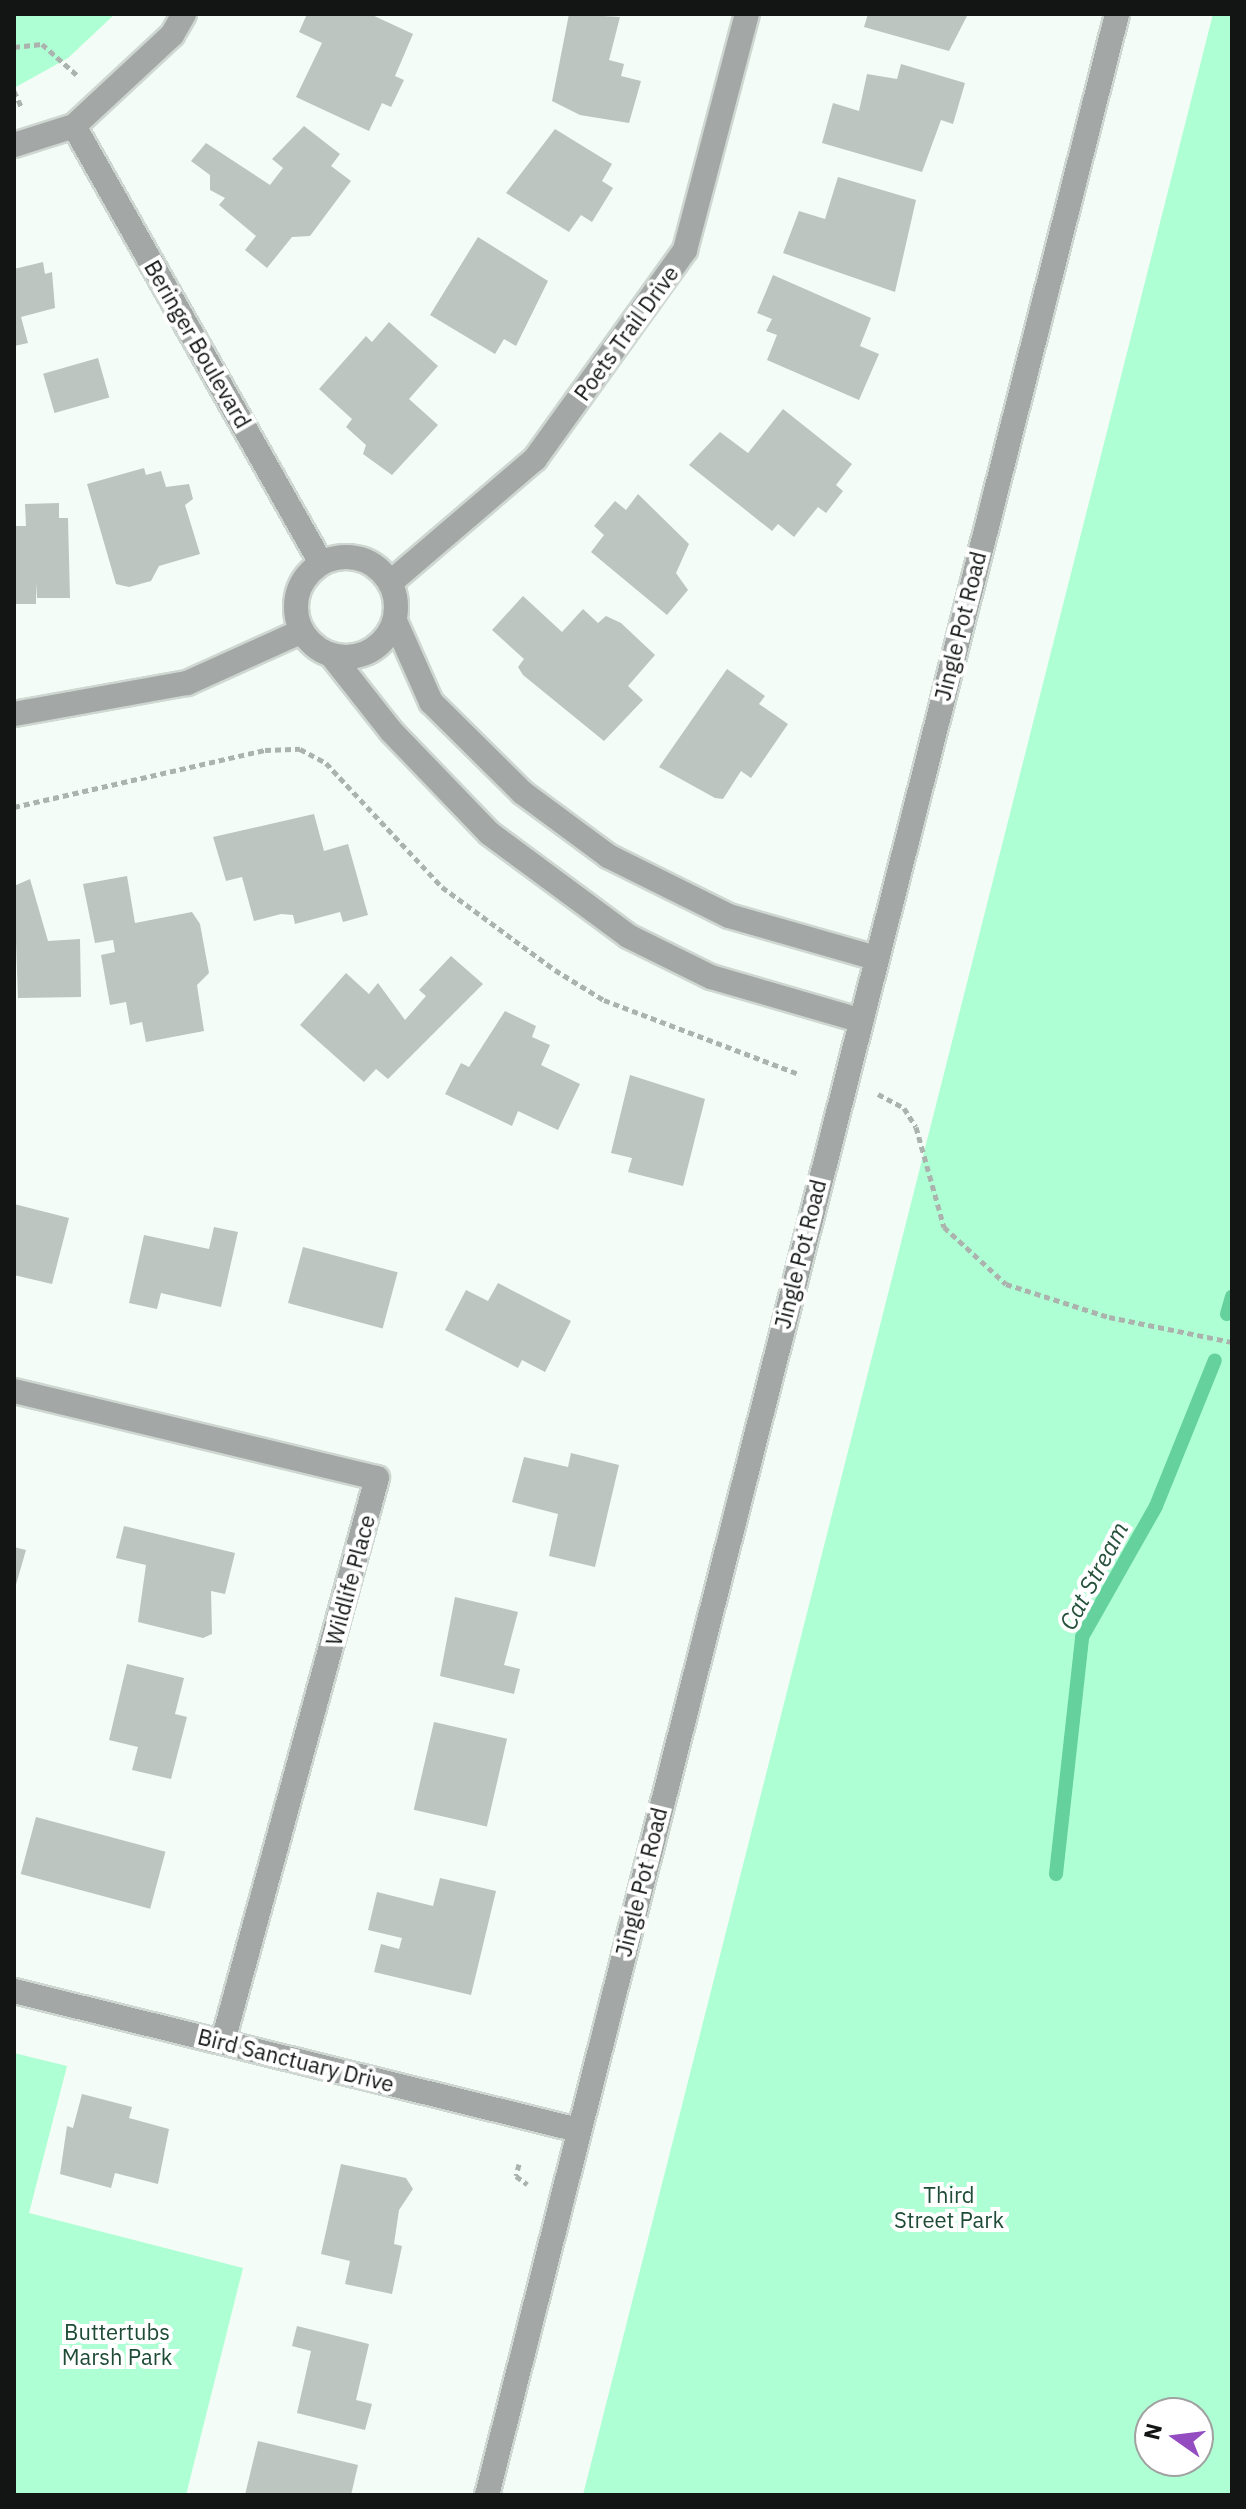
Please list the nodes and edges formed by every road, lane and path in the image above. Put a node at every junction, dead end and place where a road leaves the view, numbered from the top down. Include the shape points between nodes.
1 (184, 14) edge
2 (747, 14) edge
3 (1117, 14) edge
4 (14, 45) edge
5 (102, 100) junction
6 (74, 126) junction
7 (14, 145) edge
8 (321, 563) junction
9 (391, 582) junction
10 (395, 621) junction
11 (302, 631) junction
12 (332, 656) junction
13 (14, 714) edge
14 (14, 807) edge
15 (875, 958) junction
16 (859, 1020) junction
17 (799, 1074) dead end
18 (878, 1094) dead end
19 (1232, 1342) edge
20 (14, 1391) edge
21 (14, 1991) edge
22 (223, 2041) junction
23 (578, 2130) junction
24 (519, 2164) dead end
25 (527, 2184) dead end
26 (487, 2495) edge

1 - 5 street via 172,35
2 - 9 street, Poets Trail Drive via 685,250 535,459
3 - 15 street, Jingle Pot Road
4 - 5 path via 42,44
5 - 6 street
6 - 7 street
6 - 8 street, Beringer Boulevard
8 - 9 street via 352,557
8 - 11 street via 295,601
9 - 10 street
10 - 12 street via 378,647
10 - 15 street via 431,702 523,793 608,856 729,916
11 - 12 street
11 - 13 street via 187,683
12 - 16 street via 400,741 489,833 628,936 711,977
14 - 17 path via 265,750 300,749 326,763 442,887 555,970 604,1000
15 - 16 street, Jingle Pot Road
16 - 23 street, Jingle Pot Road
18 - 19 path via 904,1108 916,1127 944,1227 1006,1284 1109,1317
20 - 22 street, Wildlife Place via 377,1478
21 - 22 street, Bird Sanctuary Drive
22 - 23 street, Bird Sanctuary Drive
23 - 26 street, Jingle Pot Road
24 - 25 path via 516,2176

